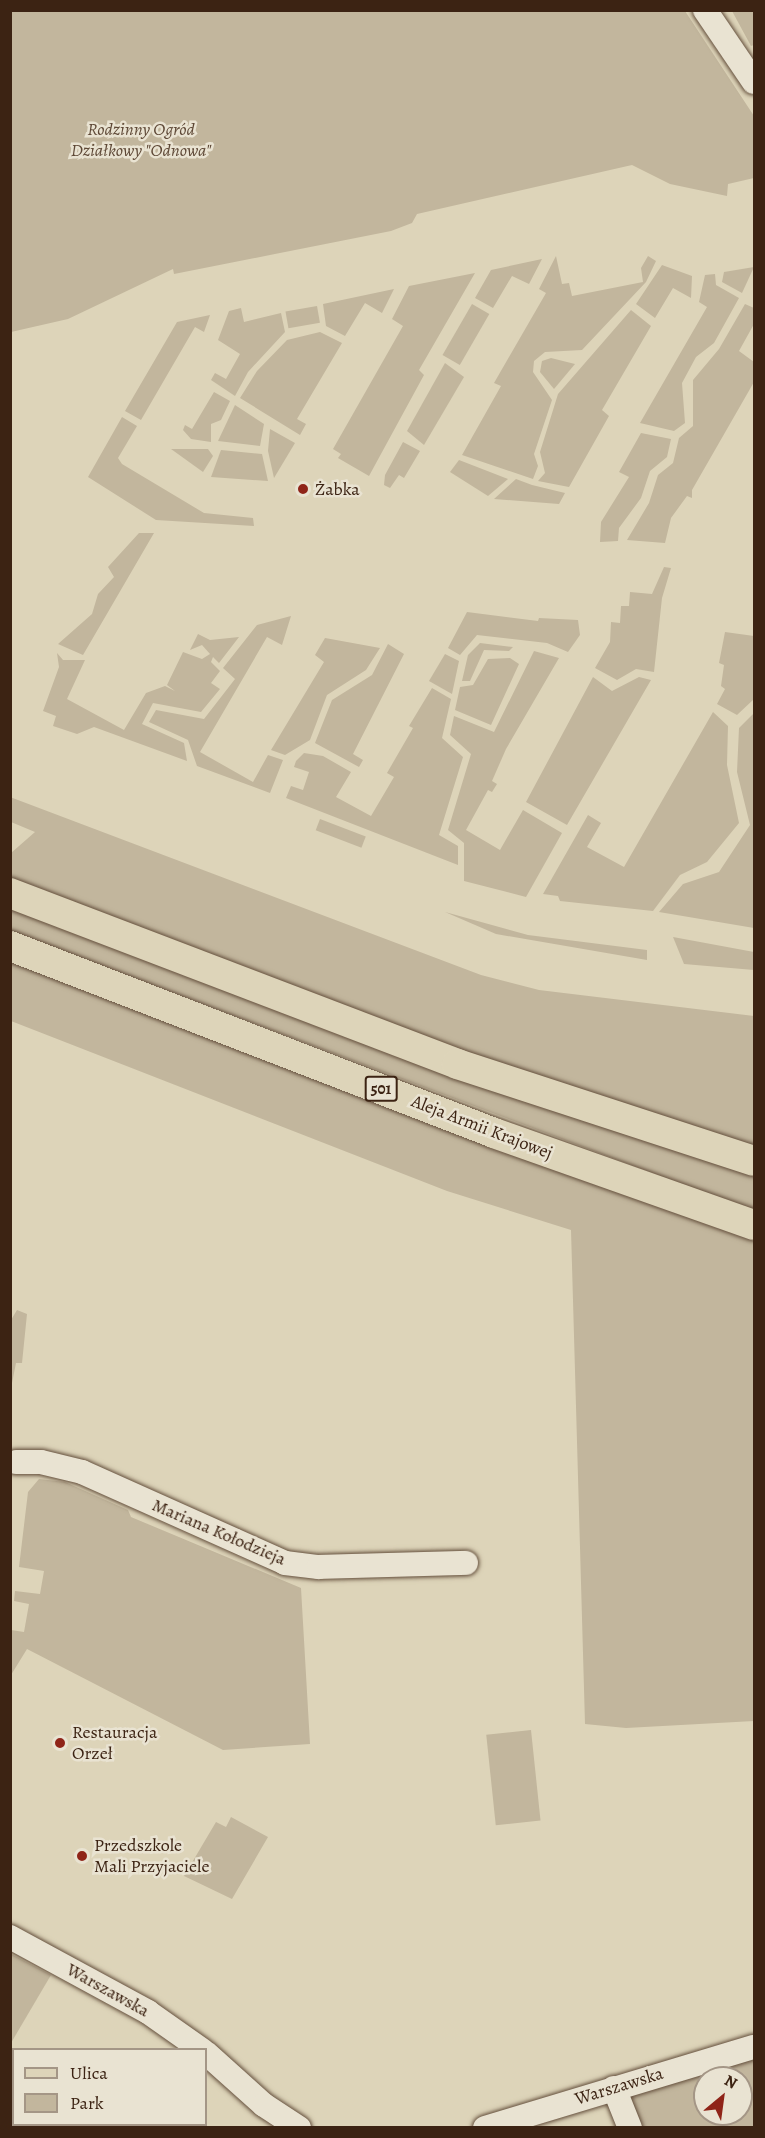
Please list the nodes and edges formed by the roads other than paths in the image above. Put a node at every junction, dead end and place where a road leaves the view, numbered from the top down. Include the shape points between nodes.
1 (705, 10) edge
2 (754, 82) edge
3 (10, 893) edge
4 (10, 946) edge
5 (754, 1161) edge
6 (754, 1225) edge
7 (12, 1467) edge
8 (466, 1563) dead end
9 (10, 1937) edge
10 (754, 2047) edge
11 (201, 2048) edge
12 (207, 2054) edge
13 (614, 2088) junction
14 (299, 2127) edge
15 (485, 2127) edge
16 (630, 2127) edge

1 - 2 street
3 - 5 main road via 457,1064
4 - 6 main road, Aleja Armii Krajowej / 501 via 494,1133
7 - 8 street, Mariana Kołodzieja via 41,1462 82,1472 285,1563 319,1567
9 - 11 street, Warszawska via 148,2012
10 - 13 street, Warszawska
12 - 14 street via 264,2105
13 - 15 street, Warszawska
13 - 16 street

